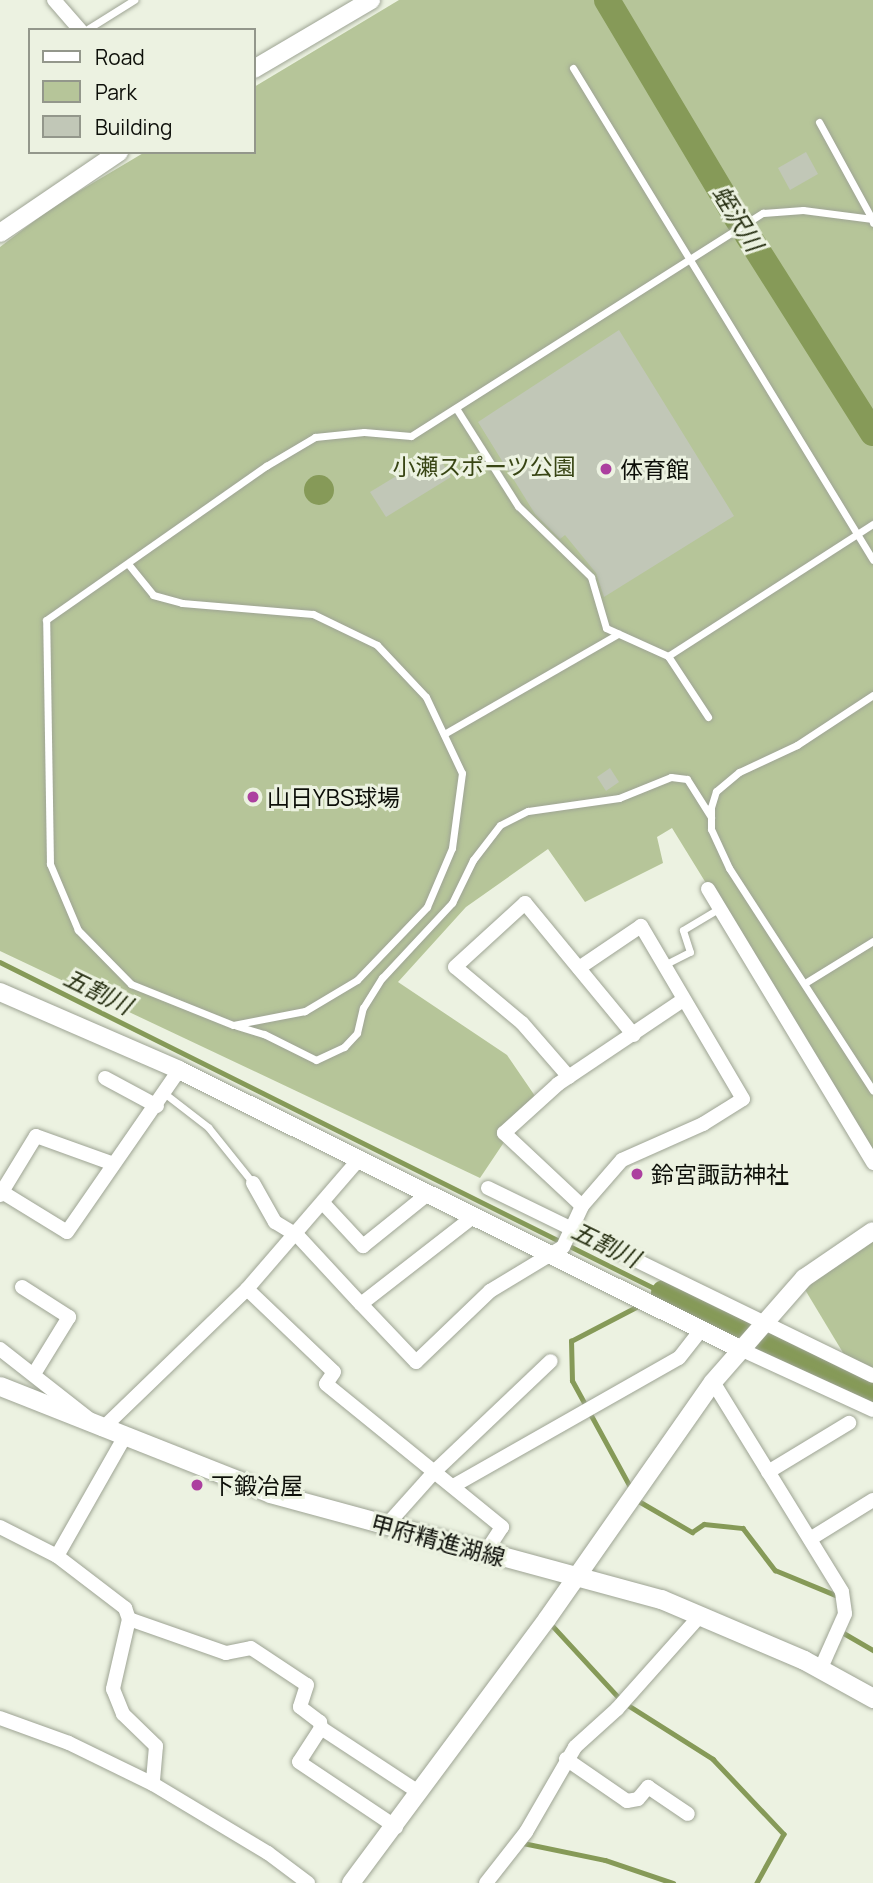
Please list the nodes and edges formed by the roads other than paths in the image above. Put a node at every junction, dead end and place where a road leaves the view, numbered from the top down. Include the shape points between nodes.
1 (54, 0) edge
2 (134, 0) edge
3 (371, 0) edge
4 (78, 28) edge
5 (89, 28) edge
6 (256, 68) edge
7 (573, 68) dead end
8 (819, 122) dead end
9 (116, 154) edge
10 (872, 221) edge
11 (0, 233) edge
12 (692, 257) junction
13 (456, 408) junction
14 (873, 524) edge
15 (856, 535) junction
16 (873, 560) edge
17 (129, 565) junction
18 (618, 634) junction
19 (668, 656) junction
20 (873, 695) edge
21 (708, 717) dead end
22 (444, 734) junction
23 (711, 817) junction
24 (708, 889) dead end
25 (718, 909) junction
26 (873, 941) edge
27 (664, 966) junction
28 (579, 968) junction
29 (805, 983) junction
30 (0, 992) edge
31 (683, 1000) junction
32 (233, 1025) junction
33 (634, 1035) junction
34 (179, 1070) junction
35 (569, 1077) junction
36 (105, 1078) dead end
37 (873, 1091) edge
38 (160, 1100) junction
39 (360, 1158) junction
40 (111, 1163) junction
41 (873, 1163) edge
42 (253, 1183) joint
43 (488, 1188) dead end
44 (1, 1193) edge
45 (429, 1193) junction
46 (323, 1203) junction
47 (582, 1206) junction
48 (474, 1216) junction
49 (873, 1231) edge
50 (570, 1232) junction
51 (297, 1234) junction
52 (556, 1252) junction
53 (22, 1287) dead end
54 (247, 1289) junction
55 (360, 1304) junction
56 (758, 1325) junction
57 (702, 1329) junction
58 (742, 1345) junction
59 (0, 1349) edge
60 (551, 1361) dead end
61 (34, 1374) junction
62 (873, 1376) edge
63 (713, 1381) junction
64 (0, 1386) edge
65 (873, 1410) edge
66 (849, 1423) dead end
67 (102, 1429) junction
68 (124, 1438) junction
69 (436, 1470) junction
70 (768, 1472) junction
71 (455, 1485) junction
72 (873, 1500) edge
73 (0, 1527) edge
74 (385, 1527) junction
75 (810, 1539) junction
76 (485, 1553) junction
77 (57, 1556) junction
78 (578, 1576) junction
79 (701, 1616) junction
80 (129, 1619) junction
81 (821, 1668) junction
82 (873, 1698) edge
83 (0, 1718) edge
84 (321, 1728) junction
85 (566, 1759) junction
86 (153, 1784) junction
87 (420, 1793) junction
88 (688, 1814) dead end
89 (396, 1826) junction
90 (308, 1883) edge
91 (351, 1883) edge
92 (486, 1883) edge

1 - 4 street
2 - 5 lane
3 - 6 street
7 - 12 lane
8 - 10 lane
9 - 11 street
10 - 12 lane via 803,210 764,214
12 - 13 lane
12 - 15 lane
13 - 17 lane via 411,436 364,432 315,437 266,466
13 - 18 lane via 518,506 591,578 606,628
14 - 15 lane
15 - 16 lane
15 - 19 lane
17 - 22 lane via 153,595 182,603 313,614 377,645 426,696
17 - 32 lane via 46,620 50,864 78,930 131,984
18 - 19 lane
18 - 22 lane
19 - 21 lane
20 - 23 lane via 797,745 725,782 716,791
22 - 32 lane via 462,773 452,848 427,907 356,980 305,1011
23 - 29 lane via 711,830 729,868
23 - 32 lane via 687,779 671,778 619,799 528,811 500,825 473,860 452,903 382,978 363,1008 357,1034 345,1047 316,1060 264,1034
24 - 25 street
25 - 27 lane via 683,930 690,952
25 - 41 street
26 - 29 lane
27 - 28 street via 641,926
27 - 31 street
28 - 33 street
28 - 35 street via 525,903 455,967 522,1023
29 - 37 lane
30 - 34 street
31 - 33 street
31 - 47 street via 743,1099 703,1124 622,1160
33 - 35 street
34 - 38 street
34 - 39 street
35 - 47 street via 504,1133
36 - 38 street
38 - 40 street
38 - 42 lane via 208,1126
39 - 45 street
39 - 46 street
40 - 44 street via 36,1136
40 - 44 street via 67,1232
42 - 51 street via 275,1222
43 - 50 street
45 - 46 street via 363,1246
45 - 48 street
46 - 51 street
47 - 50 street
48 - 52 street
48 - 55 street
49 - 56 street via 816,1268
50 - 52 street
50 - 56 street
51 - 54 street
51 - 55 street
52 - 55 street via 490,1291 416,1362
52 - 57 street
53 - 61 street via 69,1317
54 - 67 street
54 - 69 street via 334,1372 326,1384
56 - 58 street
56 - 62 street
57 - 58 street
57 - 71 street via 679,1359
58 - 63 street
58 - 65 street
59 - 61 street
60 - 69 street
61 - 67 street
63 - 70 street
63 - 78 street
64 - 67 main road, 甲府精進湖線
66 - 70 street
67 - 68 main road, 甲府精進湖線
68 - 74 main road, 甲府精進湖線 via 270,1493
68 - 77 street
69 - 71 street
69 - 74 street
70 - 75 street
71 - 76 street via 502,1527
72 - 75 street
73 - 77 street
74 - 76 main road, 甲府精進湖線
75 - 81 street via 842,1592 845,1614
76 - 78 main road, 甲府精進湖線
77 - 80 street via 125,1608
78 - 79 main road, 甲府精進湖線 via 640,1592
78 - 87 street
79 - 81 main road, 甲府精進湖線
79 - 85 street
80 - 84 street via 226,1653 251,1648 307,1685 300,1707 320,1722
80 - 86 street via 113,1689 123,1714 156,1746
81 - 82 main road, 甲府精進湖線
83 - 86 street via 69,1743
84 - 87 street
84 - 89 street via 299,1762
85 - 88 street via 627,1801 638,1799 648,1787
85 - 92 street via 526,1832
86 - 90 street via 268,1853
87 - 89 street
89 - 91 street

